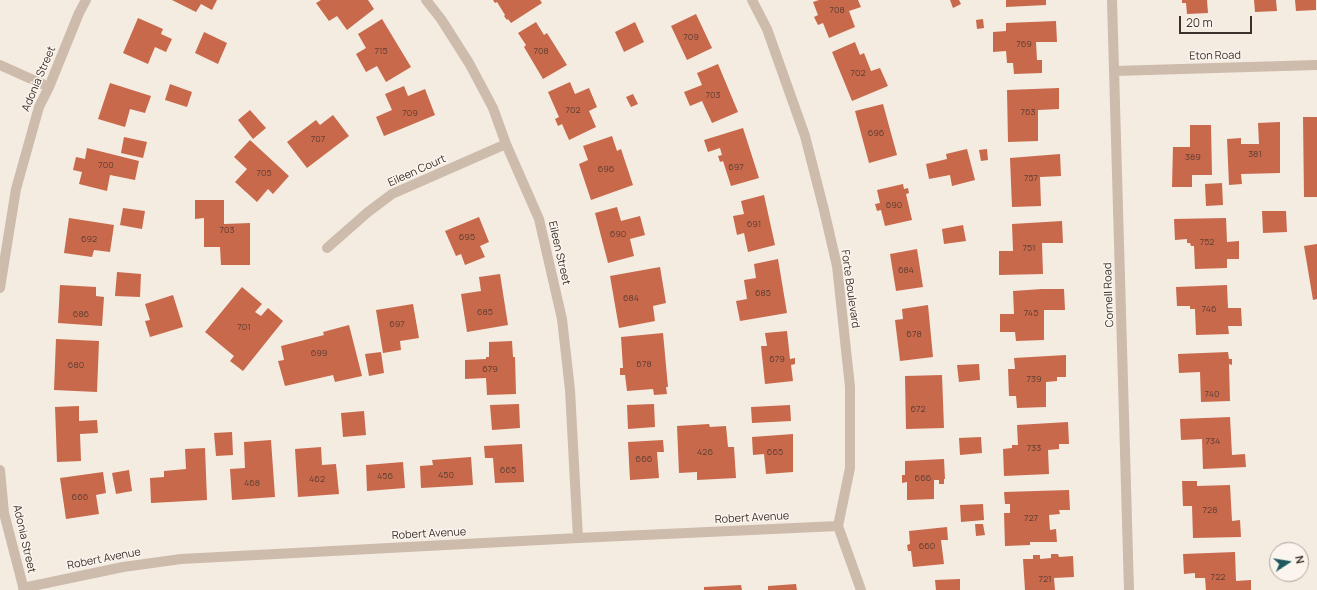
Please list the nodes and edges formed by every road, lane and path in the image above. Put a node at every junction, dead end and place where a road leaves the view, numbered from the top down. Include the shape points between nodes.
1 (86, 0) edge
2 (426, 0) edge
3 (752, 0) edge
4 (1112, 0) edge
5 (0, 65) edge
6 (1317, 65) edge
7 (1114, 70) junction
8 (50, 87) junction
9 (506, 144) junction
10 (327, 248) dead end
11 (0, 288) edge
12 (0, 470) edge
13 (838, 526) junction
14 (578, 538) junction
15 (23, 589) edge
16 (861, 590) edge
17 (1129, 590) edge

1 - 8 street, Adonia Street
2 - 9 street, Eileen Street via 469,63 493,108
3 - 13 street, Forte Boulevard via 766,29 805,136 836,266 850,387 850,468
4 - 7 street, Cornell Road
5 - 8 street
6 - 7 street, Eton Road
7 - 17 street, Cornell Road
8 - 11 street, Adonia Street via 39,107 16,189
9 - 10 street, Eileen Court via 392,194
9 - 14 street, Eileen Street via 539,219 562,319 570,390
12 - 15 street, Adonia Street via 4,513
13 - 14 street, Robert Avenue
13 - 16 street
14 - 15 street, Robert Avenue via 181,559 123,567

